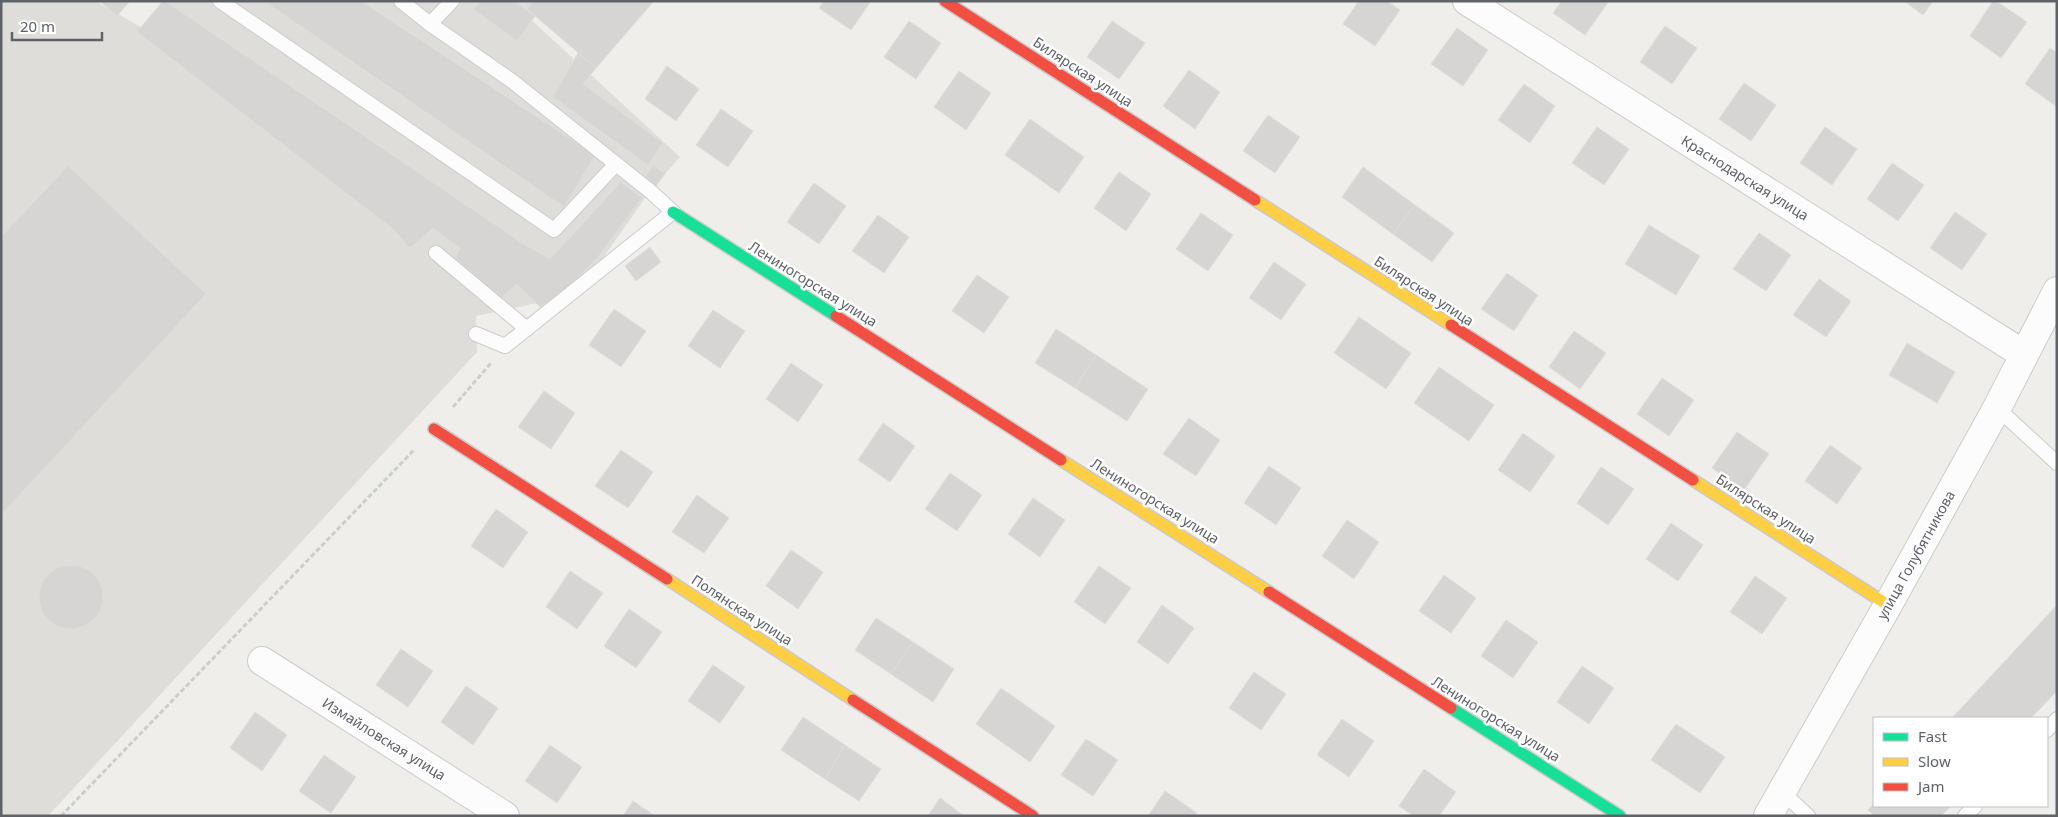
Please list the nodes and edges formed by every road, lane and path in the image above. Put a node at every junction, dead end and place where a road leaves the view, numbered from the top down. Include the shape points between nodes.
1 (220, 1) edge
2 (401, 1) edge
3 (452, 1) edge
4 (945, 1) edge
5 (1467, 1) edge
6 (430, 24) junction
7 (616, 164) junction
8 (673, 212) junction
9 (436, 253) dead end
10 (2057, 291) edge
11 (527, 329) junction
12 (476, 334) dead end
13 (505, 346) junction
14 (2023, 354) junction
15 (1997, 408) junction
16 (434, 428) junction
17 (2057, 464) edge
18 (1888, 606) junction
19 (262, 661) dead end
20 (2057, 719) edge
21 (2048, 729) edge
22 (1782, 792) junction
23 (1974, 807) edge
24 (61, 816) edge
25 (505, 816) edge
26 (1033, 816) edge
27 (1620, 816) edge
28 (1768, 816) edge
29 (1808, 816) edge
30 (1965, 816) edge

1 - 7 lane via 554,230
2 - 6 lane
3 - 6 lane
4 - 18 street, Билярская улица
5 - 14 street, Краснодарская улица
6 - 7 lane via 512,81
7 - 8 lane
8 - 11 lane
8 - 27 street, Лениногорская улица
9 - 11 lane
10 - 14 street, улица Голубятникова
11 - 13 lane
12 - 13 lane
13 - 16 path
14 - 15 street, улица Голубятникова
15 - 17 lane
15 - 18 street, улица Голубятникова
16 - 24 path
16 - 26 street, Полянская улица
18 - 22 street, улица Голубятникова
19 - 25 street, Измайловская улица
20 - 21 lane
22 - 28 street, улица Голубятникова
22 - 29 lane
23 - 30 lane

